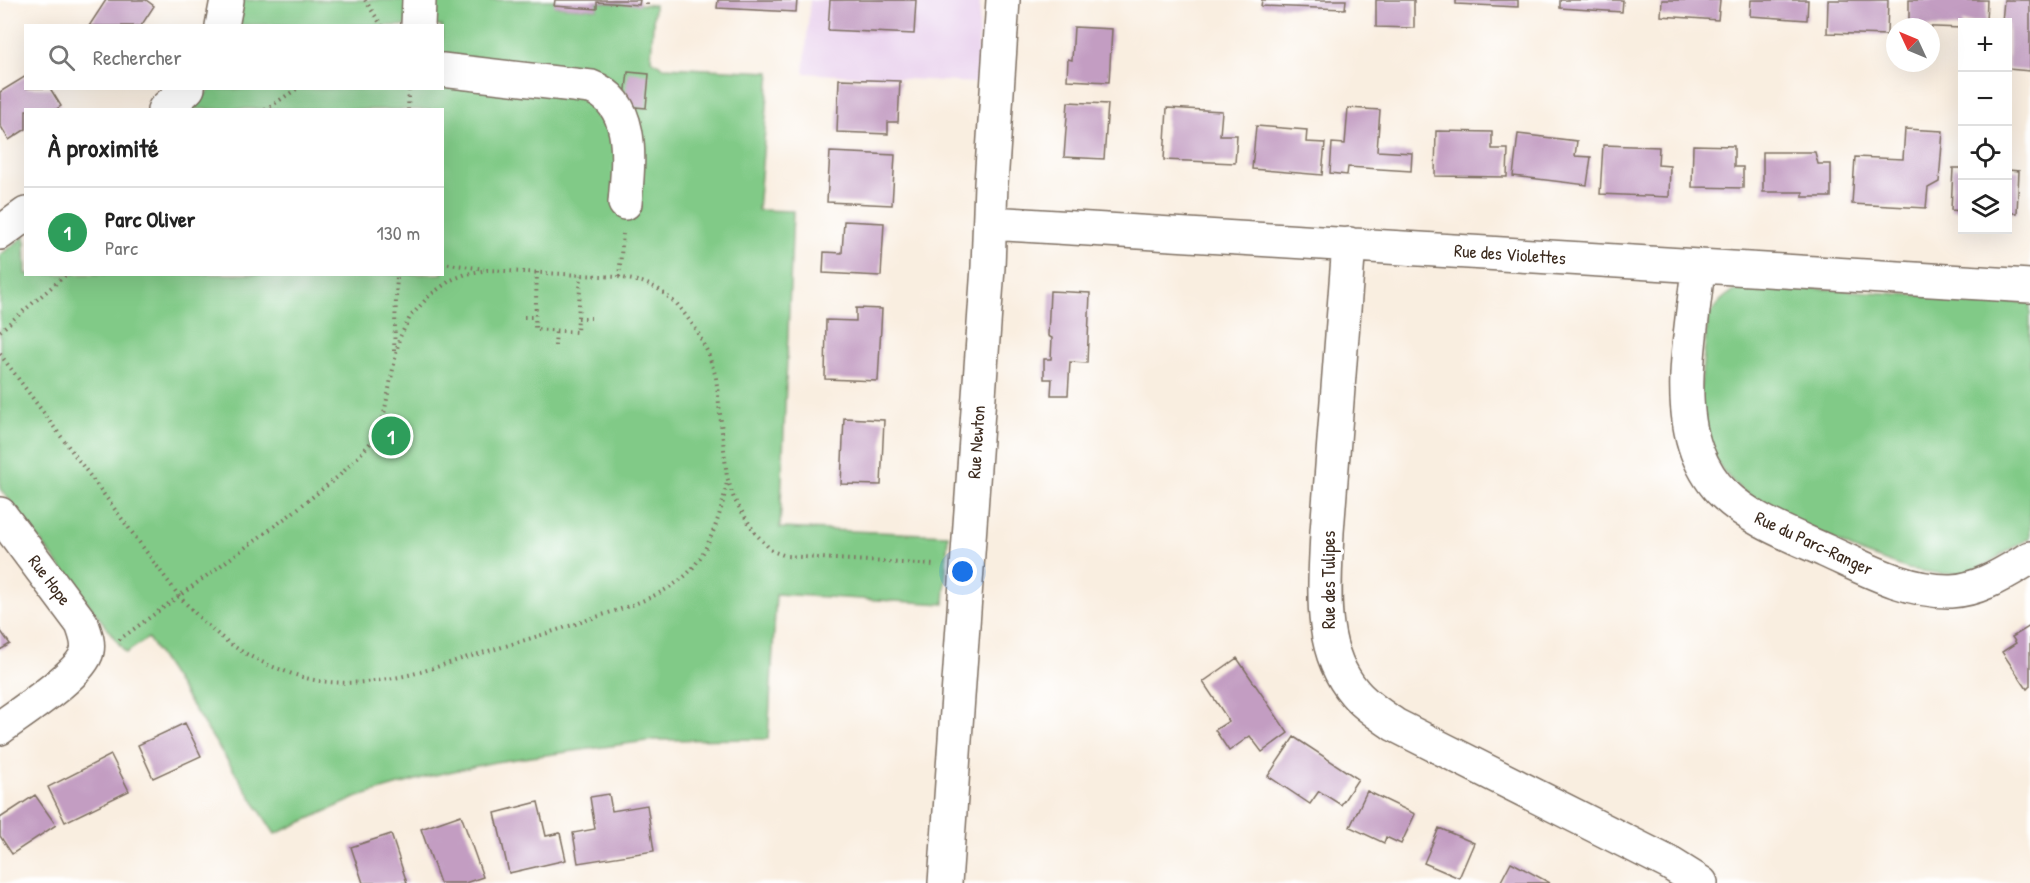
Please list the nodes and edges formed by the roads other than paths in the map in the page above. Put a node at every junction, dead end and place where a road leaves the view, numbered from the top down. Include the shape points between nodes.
1 (226, 0) edge
2 (419, 0) edge
3 (1003, 0) edge
4 (222, 24) edge
5 (418, 24) edge
6 (444, 70) edge
7 (186, 90) edge
8 (166, 108) edge
9 (625, 203) road end
10 (24, 215) edge
11 (990, 223) junction
12 (0, 233) edge
13 (1349, 244) junction
14 (1698, 267) junction
15 (2030, 286) edge
16 (0, 514) edge
17 (2030, 558) edge
18 (0, 728) edge
19 (945, 883) edge
20 (1701, 883) edge

1 - 4 street
2 - 5 street
3 - 11 street, Rue Newton
6 - 9 street via 602,91 621,116 626,131
7 - 8 street
10 - 12 street
11 - 13 street, Rue des Violettes
11 - 19 street, Rue Newton
13 - 14 street, Rue des Violettes
13 - 20 street, Rue des Tulipes via 1325,578 1329,643 1345,680 1357,695 1395,725 1659,857
14 - 15 street, Rue des Violettes
14 - 17 street, Rue du Parc-Ranger via 1688,362 1689,424 1704,468 1724,494 1777,529 1876,573 1930,590 1954,591 1982,585
16 - 18 street, Rue Hope via 82,624 87,638 102,647

